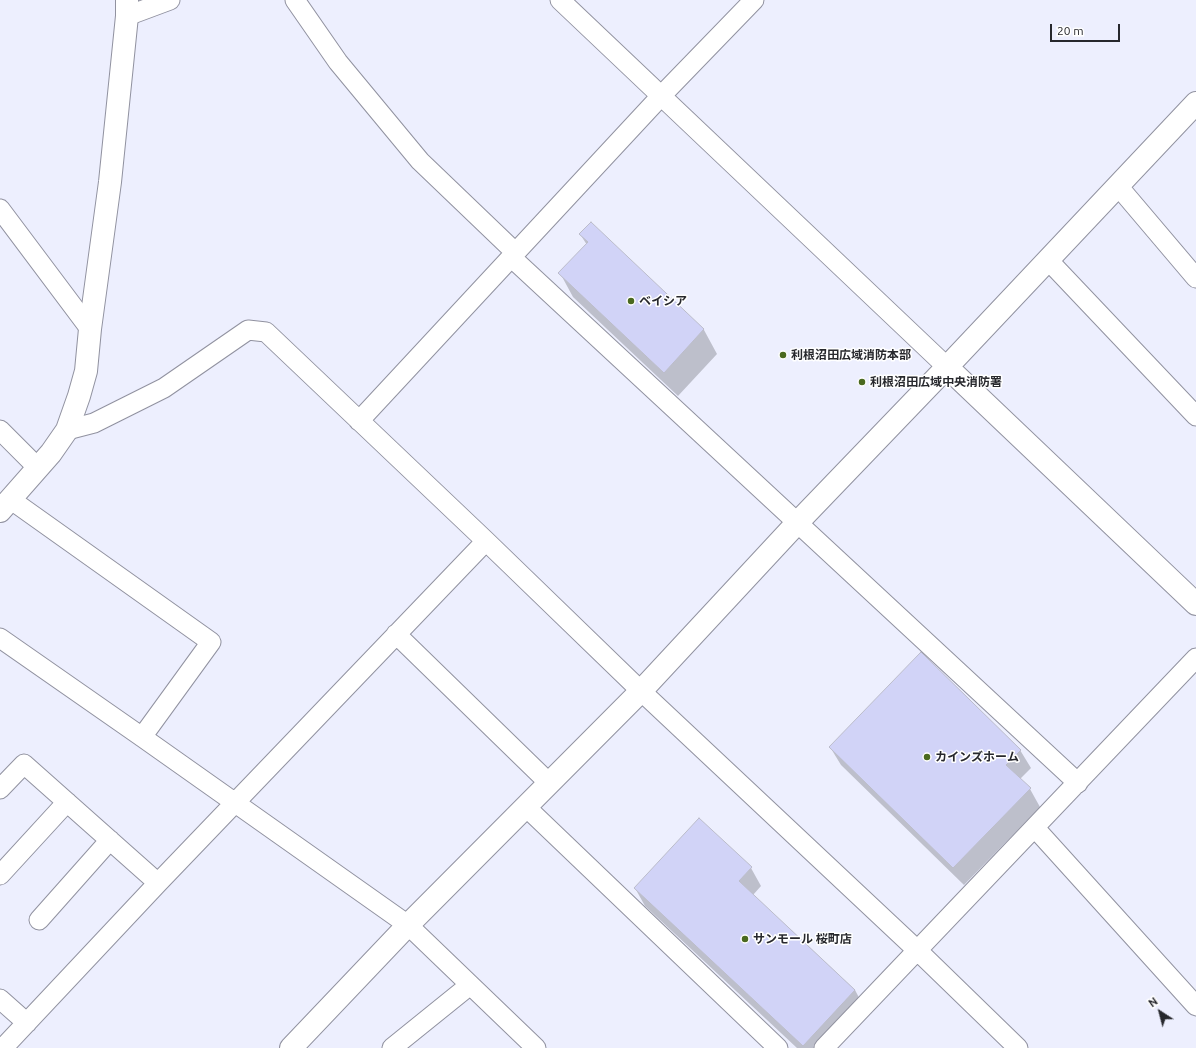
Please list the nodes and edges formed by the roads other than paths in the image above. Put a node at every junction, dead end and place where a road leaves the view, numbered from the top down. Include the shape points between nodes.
1 (170, 0) edge
2 (295, 0) edge
3 (560, 0) edge
4 (754, 0) edge
5 (127, 8) edge
6 (661, 96) junction
7 (1196, 103) edge
8 (1118, 186) junction
9 (2, 217) edge
10 (514, 255) junction
11 (1048, 260) junction
12 (1196, 278) edge
13 (90, 329) junction
14 (947, 367) junction
15 (1196, 416) edge
16 (359, 421) junction
17 (0, 430) edge
18 (67, 430) junction
19 (38, 468) junction
20 (5, 505) edge
21 (798, 522) junction
22 (486, 540) junction
23 (1196, 604) edge
24 (396, 634) junction
25 (0, 638) edge
26 (1196, 658) edge
27 (641, 691) junction
28 (142, 737) junction
29 (1078, 782) junction
30 (550, 783) junction
31 (0, 789) edge
32 (67, 802) junction
33 (235, 803) junction
34 (526, 807) junction
35 (1035, 828) junction
36 (110, 840) junction
37 (0, 876) edge
38 (158, 883) junction
39 (39, 920) dead end
40 (408, 925) junction
41 (917, 950) junction
42 (470, 985) junction
43 (0, 999) edge
44 (1196, 1006) edge
45 (26, 1023) junction
46 (3, 1048) edge
47 (291, 1048) edge
48 (392, 1048) edge
49 (536, 1048) edge
50 (778, 1048) edge
51 (824, 1048) edge
52 (1018, 1048) edge

1 - 5 street
2 - 10 street via 338,62 420,160
3 - 6 street
4 - 6 street
5 - 13 street via 110,182
6 - 10 street
6 - 14 street
7 - 8 street
8 - 11 street
8 - 12 street
9 - 13 street
10 - 16 street
10 - 21 street
11 - 14 street
11 - 15 street
13 - 18 street via 86,371
14 - 21 street
14 - 23 street
16 - 18 street via 266,332 248,330 164,388 94,423
16 - 22 street
17 - 19 street
18 - 19 street
19 - 20 street
20 - 28 street via 211,642
21 - 27 street
21 - 29 street
22 - 24 street
22 - 27 street
24 - 30 street
24 - 33 street
25 - 28 street
26 - 29 street
27 - 30 street
27 - 41 street
28 - 33 street
29 - 35 street
30 - 34 street
31 - 32 street via 24,764
32 - 36 street
32 - 37 street
33 - 38 street
33 - 40 street
34 - 40 street
34 - 50 street
35 - 41 street
35 - 44 street
36 - 38 street
36 - 39 street
38 - 45 street
40 - 42 street
40 - 47 street
41 - 51 street
41 - 52 street
42 - 48 street
42 - 49 street
43 - 45 street
45 - 46 street

